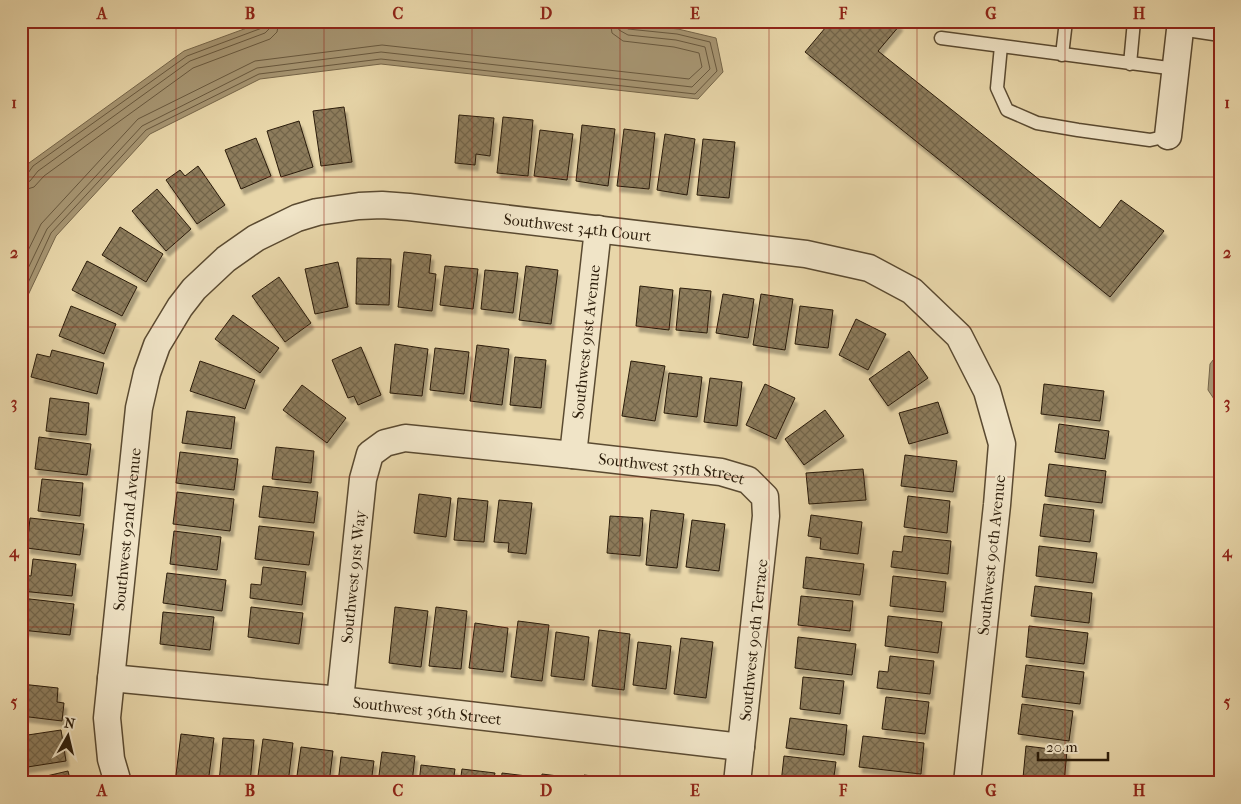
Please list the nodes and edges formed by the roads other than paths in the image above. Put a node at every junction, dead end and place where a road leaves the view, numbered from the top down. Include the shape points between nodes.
1 (1066, 21) edge
2 (1134, 21) edge
3 (1180, 25) edge
4 (1220, 35) edge
5 (941, 38) dead end
6 (1000, 46) junction
7 (1062, 54) junction
8 (1130, 64) junction
9 (1176, 69) junction
10 (1168, 136) joint
11 (598, 229) junction
12 (194, 289) joint
13 (959, 336) joint
14 (370, 454) joint
15 (573, 455) junction
16 (765, 497) joint
17 (111, 678) junction
18 (340, 700) junction
19 (741, 747) junction
20 (118, 783) edge
21 (737, 783) edge
22 (967, 783) edge

1 - 7 lane
2 - 8 lane
3 - 4 lane
3 - 9 street
5 - 6 lane
6 - 7 lane
6 - 10 lane via 998,88 1007,110 1037,123 1078,130 1150,140
7 - 8 lane
8 - 9 lane
9 - 10 street
11 - 12 street, Southwest 34th Court via 409,207 336,208 297,218 256,238 220,264
11 - 13 street, Southwest 34th Court via 806,254 869,268 912,291
11 - 15 street, Southwest 91st Avenue
12 - 17 street, Southwest 92nd Avenue via 167,327 152,358 142,391
13 - 22 street, Southwest 90th Avenue via 987,390 1002,444
14 - 15 street, Southwest 35th Street via 385,443 405,438
14 - 18 street, Southwest 91st Way via 363,478
15 - 16 street, Southwest 35th Street via 721,472 748,480
16 - 19 street, Southwest 90th Terrace via 766,516
17 - 18 street, Southwest 36th Street
17 - 20 street, Southwest 92nd Avenue via 107,718 111,759
18 - 19 street, Southwest 36th Street
19 - 21 street, Southwest 90th Terrace

